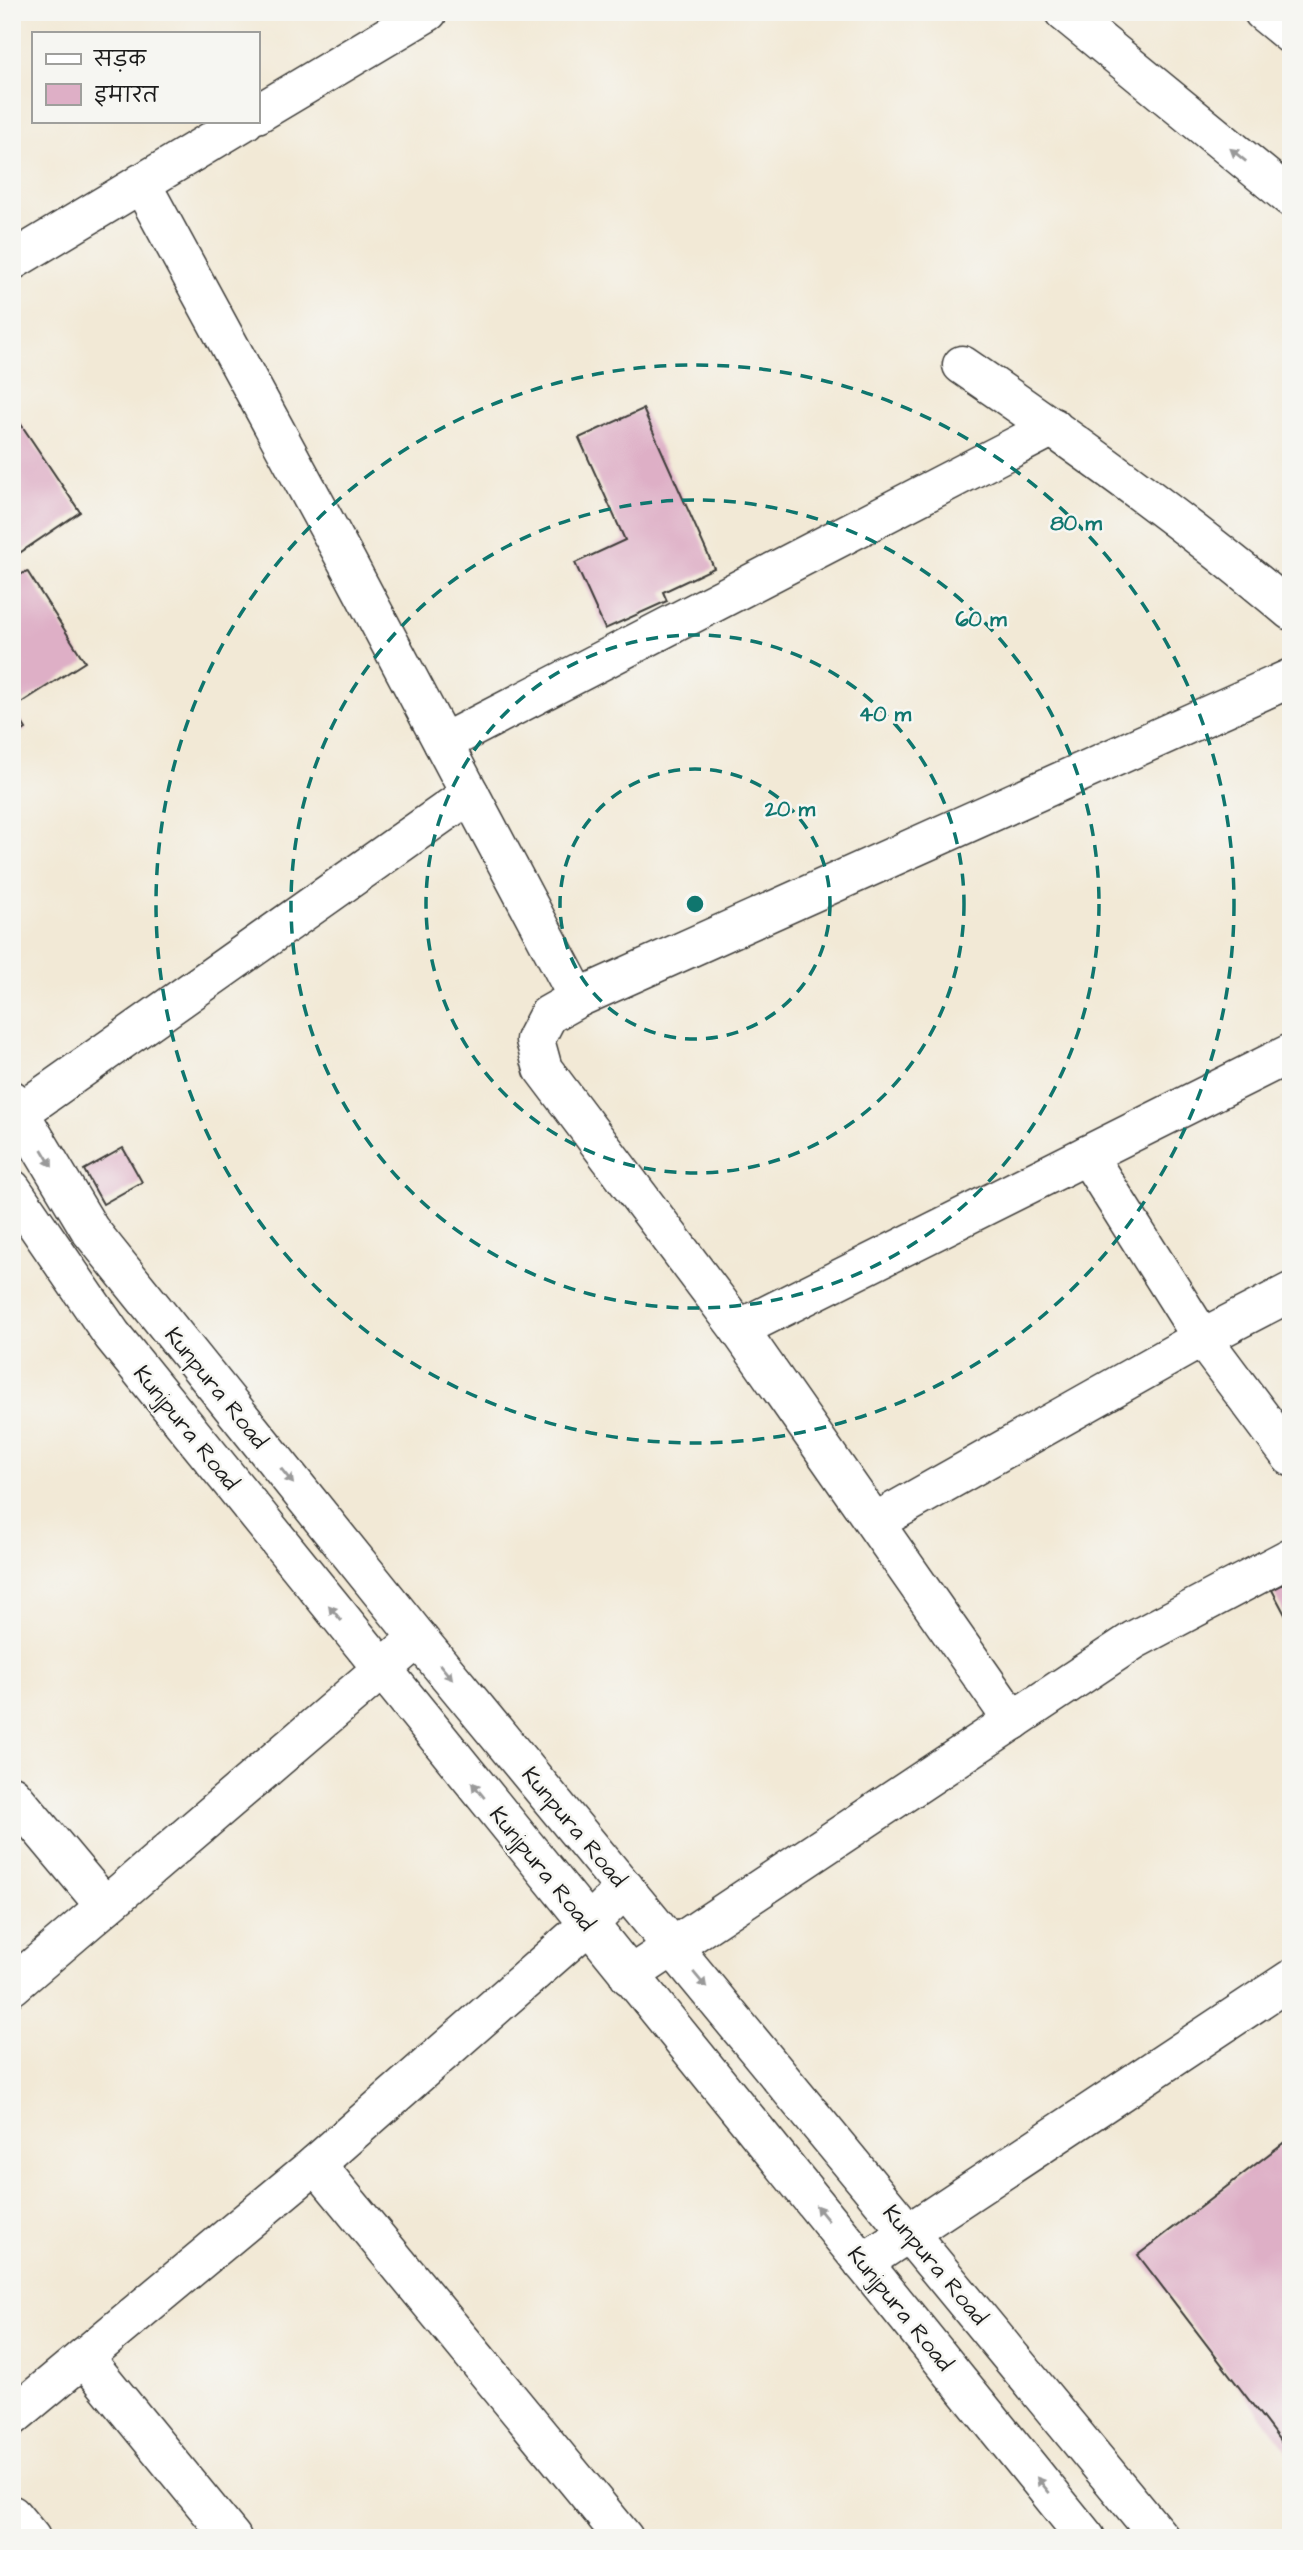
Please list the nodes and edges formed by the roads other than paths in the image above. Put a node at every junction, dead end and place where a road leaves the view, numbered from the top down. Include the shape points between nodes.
1 (428, 12) edge
2 (1064, 12) edge
3 (1263, 12) edge
4 (1291, 35) edge
5 (259, 113) edge
6 (243, 122) edge
7 (141, 183) junction
8 (1291, 198) edge
9 (12, 261) edge
10 (961, 365) dead end
11 (1053, 427) junction
12 (1291, 611) edge
13 (1291, 678) edge
14 (443, 743) junction
15 (470, 794) junction
16 (578, 998) junction
17 (1291, 1053) edge
18 (15, 1110) edge
19 (1087, 1155) junction
20 (12, 1189) edge
21 (1291, 1293) edge
22 (739, 1329) junction
23 (1202, 1338) junction
24 (1291, 1457) edge
25 (875, 1522) junction
26 (1291, 1556) edge
27 (418, 1638) junction
28 (380, 1669) junction
29 (1013, 1721) junction
30 (12, 1795) edge
31 (625, 1888) junction
32 (105, 1906) junction
33 (588, 1925) junction
34 (673, 1947) junction
35 (629, 1976) junction
36 (1291, 1979) edge
37 (12, 1986) edge
38 (316, 2164) junction
39 (908, 2231) junction
40 (863, 2263) junction
41 (84, 2357) junction
42 (12, 2417) edge
43 (12, 2515) edge
44 (31, 2538) edge
45 (232, 2538) edge
46 (624, 2538) edge
47 (1086, 2538) edge
48 (1160, 2538) edge

1 - 5 street
8 -> 2 street
3 - 4 street
6 - 7 street
7 - 9 street
7 - 14 street
10 - 11 street
11 - 12 street via 1226,556
11 - 14 street
13 - 16 street
14 - 15 street
15 - 16 street
15 - 18 street
16 - 22 street via 548,1015 535,1040 543,1069
17 - 19 street
18 -> 27 street, Kunpura Road via 90,1230
19 - 22 street
19 - 23 street
28 -> 20 street, Kunjpura Road via 112,1335
21 - 23 street
22 - 25 street
23 - 24 street
23 - 25 street
25 - 29 street
26 - 29 street via 1134,1640
27 - 28 street
27 -> 31 street, Kunpura Road
28 - 32 street
33 -> 28 street, Kunjpura Road
29 - 34 street
30 - 32 street
31 - 33 street
31 - 34 street, Kunpura Road
32 - 37 street
33 - 35 street, Kunjpura Road
33 - 38 street
34 - 35 street
34 -> 39 street, Kunpura Road
40 -> 35 street, Kunjpura Road
36 - 39 street
38 - 41 street
38 - 46 street
39 - 40 street
39 - 48 street, Kunpura Road
47 -> 40 street, Kunjpura Road
41 - 42 street
41 - 45 street
43 - 44 street

